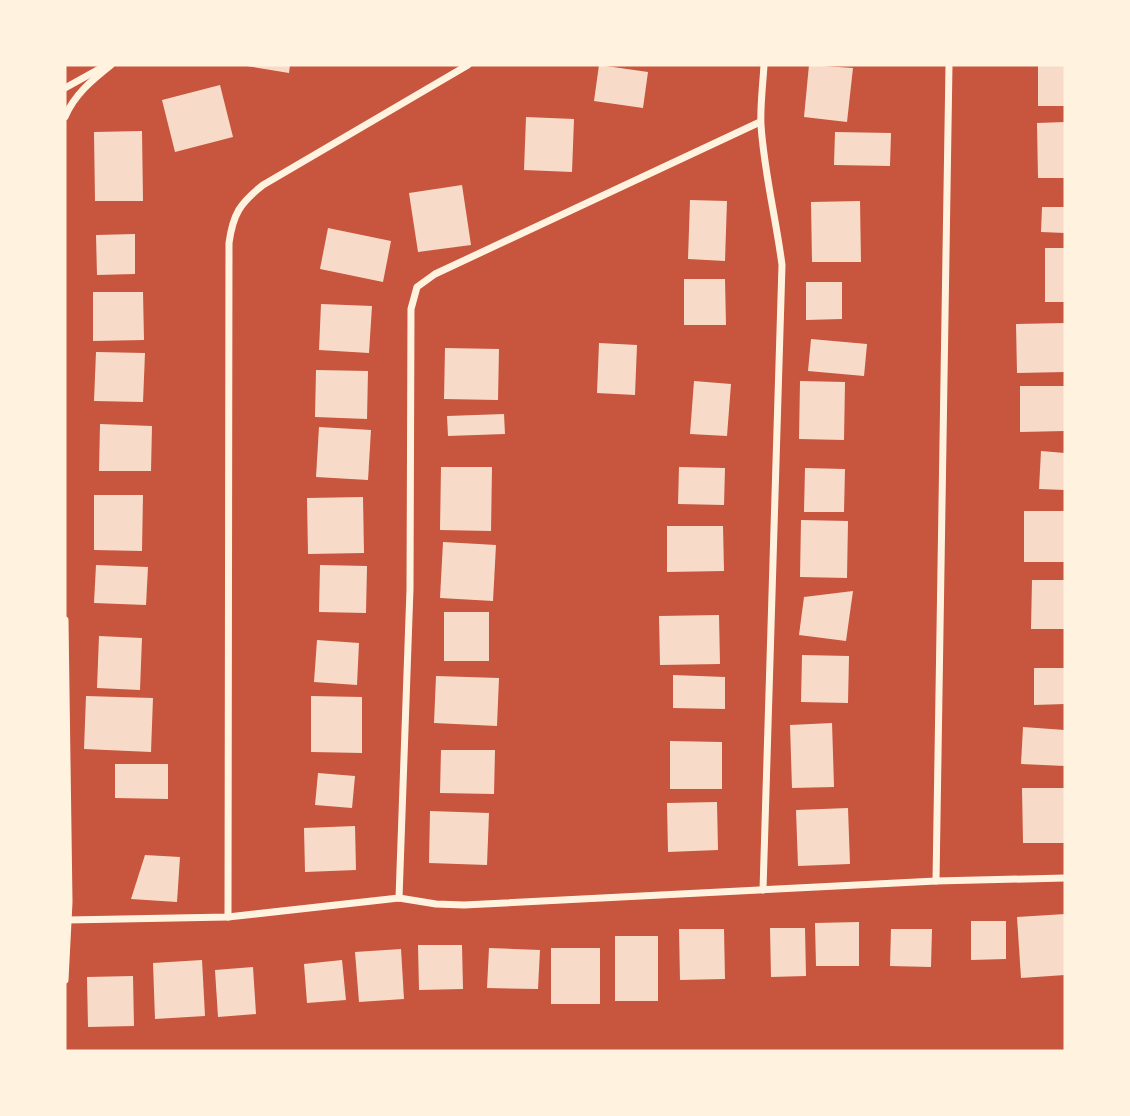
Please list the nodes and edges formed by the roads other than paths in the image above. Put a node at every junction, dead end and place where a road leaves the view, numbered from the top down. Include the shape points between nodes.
1 (109, 65) edge
2 (468, 65) edge
3 (764, 65) edge
4 (949, 65) edge
5 (65, 88) edge
6 (65, 117) edge
7 (761, 122) junction
8 (65, 620) edge
9 (1065, 878) edge
10 (936, 881) junction
11 (763, 890) junction
12 (399, 898) junction
13 (228, 916) junction
14 (68, 920) junction
15 (65, 980) edge

1 - 5 street
1 - 6 street via 89,82
2 - 13 street via 263,185 238,209 232,224
3 - 7 street
4 - 10 street
7 - 11 street via 782,265
7 - 12 street via 435,274 417,287 411,309 410,589
8 - 14 street
9 - 10 street
10 - 11 street
11 - 12 street via 464,905
12 - 13 street
13 - 14 street
14 - 15 street

